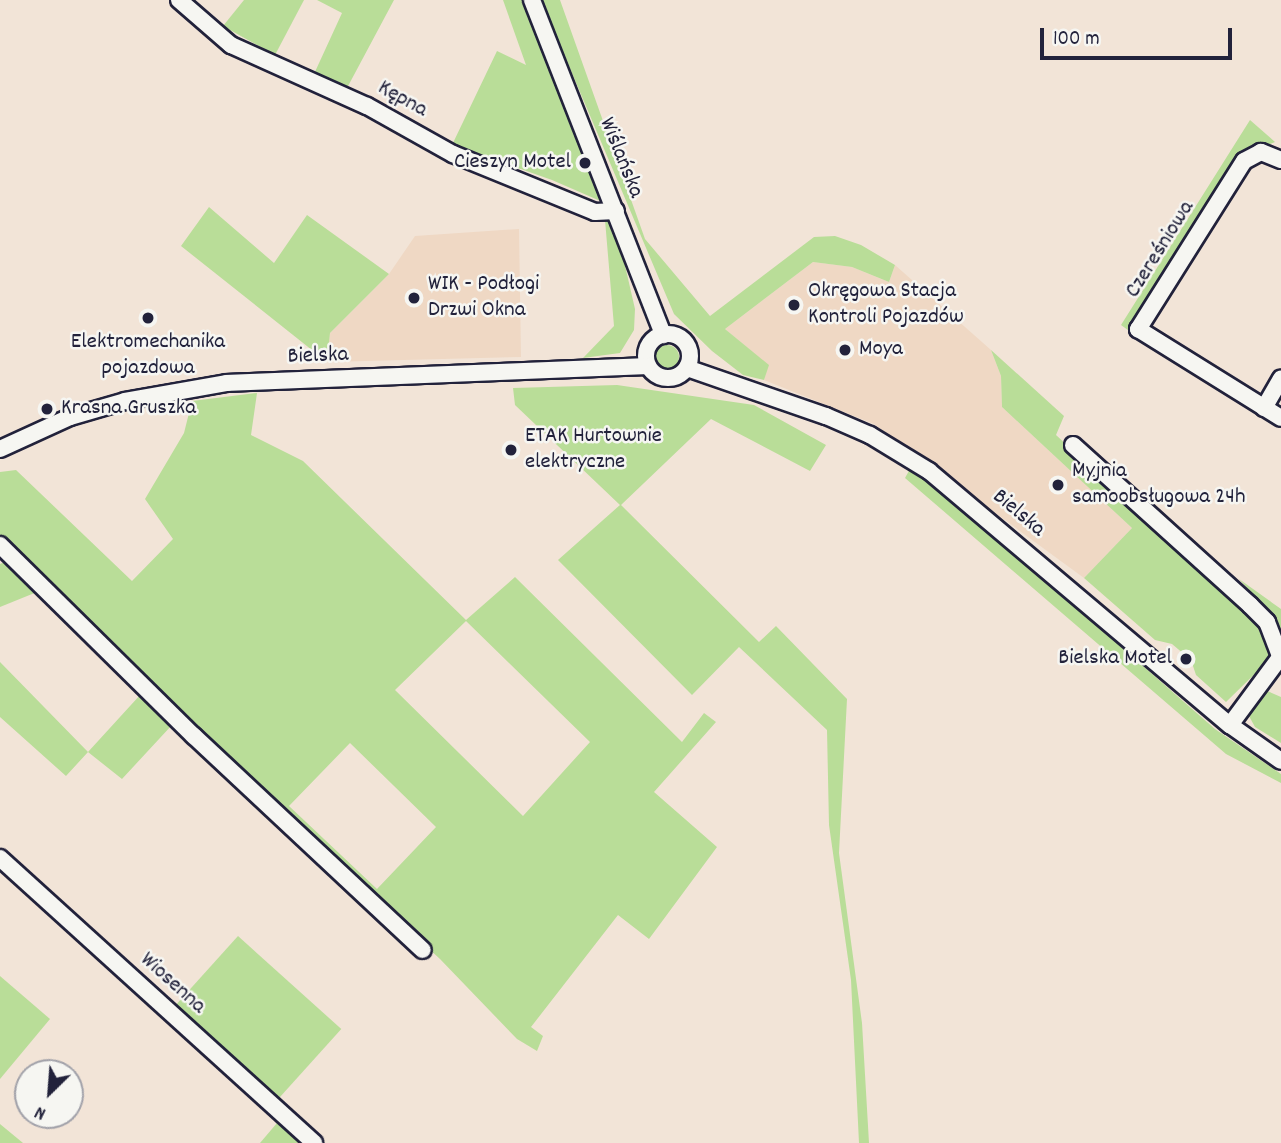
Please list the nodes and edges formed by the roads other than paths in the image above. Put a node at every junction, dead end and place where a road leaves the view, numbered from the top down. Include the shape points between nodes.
1 (179, 0) edge
2 (533, 0) edge
3 (1281, 160) edge
4 (616, 211) junction
5 (663, 334) junction
6 (648, 366) junction
7 (687, 369) junction
8 (1281, 379) edge
9 (1264, 408) junction
10 (1281, 418) edge
11 (1073, 445) dead end
12 (0, 449) edge
13 (0, 545) edge
14 (1281, 656) edge
15 (1230, 725) junction
16 (1281, 761) edge
17 (0, 858) edge
18 (423, 950) dead end
19 (314, 1143) edge

1 - 4 street, Kępna via 231,45 358,101 453,154 595,212
2 - 4 street, Wiślańska
3 - 9 street, Czereśniowa via 1261,152 1244,161 1138,329
4 - 5 street, Wiślańska
5 - 6 street via 647,347
5 - 7 street via 684,341 690,354
6 - 7 street via 663,379
6 - 12 street, Bielska via 227,383 103,407
7 - 15 street, Bielska via 826,416 870,435 929,471
8 - 9 street
9 - 10 street, Czereśniowa
11 - 14 street via 1250,605 1266,622
13 - 18 street via 194,736
14 - 15 street
15 - 16 street, Bielska
17 - 19 street, Wiosenna

